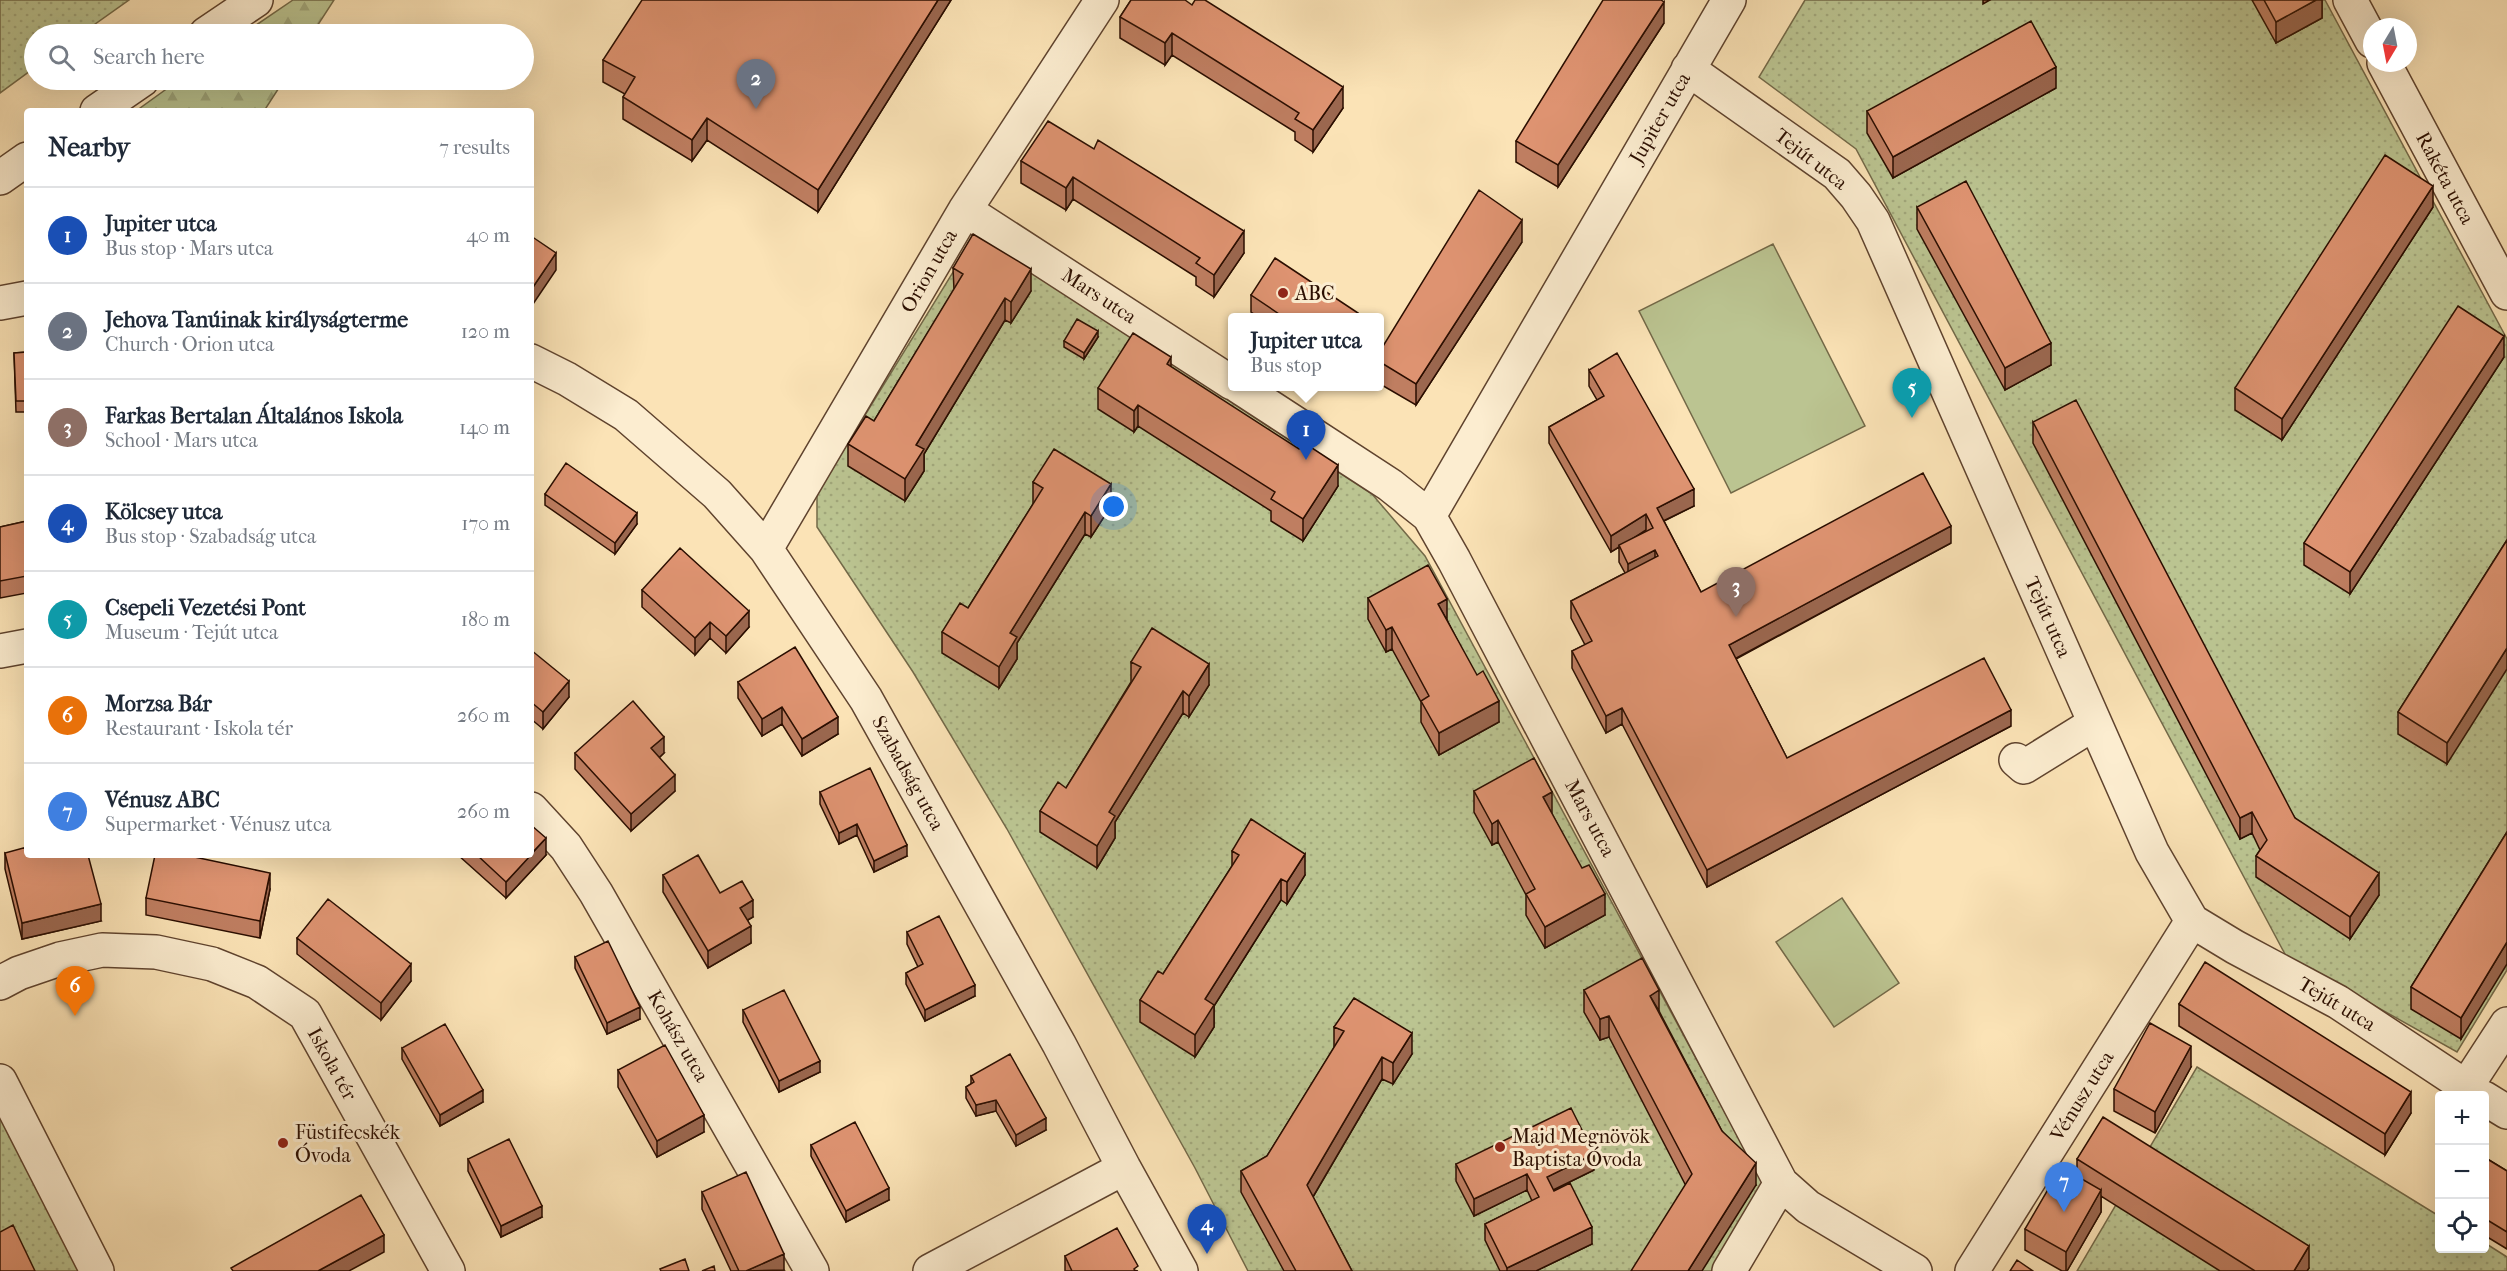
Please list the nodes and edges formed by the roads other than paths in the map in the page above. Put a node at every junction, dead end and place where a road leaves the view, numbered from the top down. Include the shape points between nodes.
1 (256, 0) edge
2 (1102, 0) edge
3 (1729, 0) edge
4 (2350, 0) edge
5 (221, 24) edge
6 (2363, 24) edge
7 (1688, 69) junction
8 (2389, 72) edge
9 (127, 90) edge
10 (101, 108) edge
11 (24, 161) edge
12 (0, 178) edge
13 (965, 210) junction
14 (2507, 293) edge
15 (24, 299) edge
16 (0, 303) edge
17 (534, 362) edge
18 (1228, 380) edge
19 (1244, 391) edge
20 (1429, 516) junction
21 (766, 549) junction
22 (24, 647) edge
23 (0, 651) edge
24 (2095, 723) junction
25 (2016, 760) dead end
26 (534, 812) edge
27 (2192, 921) junction
28 (0, 983) edge
29 (2507, 1024) edge
30 (0, 1081) edge
31 (2472, 1091) edge
32 (2478, 1091) edge
33 (2489, 1101) edge
34 (2507, 1112) edge
35 (1124, 1168) junction
36 (1781, 1183) junction
37 (1905, 1268) edge
38 (97, 1271) edge
39 (448, 1271) edge
40 (812, 1271) edge
41 (930, 1271) edge
42 (1181, 1271) edge
43 (1729, 1271) edge
44 (1972, 1271) edge

1 - 5 street
2 - 13 street, Orion utca
3 - 7 street, Jupiter utca
4 - 6 street
7 - 20 street, Jupiter utca
7 - 24 street, Tejút utca via 1837,174 1873,222
8 - 14 street, Rakéta utca
9 - 10 street
11 - 12 street
13 - 18 street, Mars utca
13 - 21 street, Orion utca
15 - 16 street
17 - 21 street, Szabadság utca via 626,415 717,494
19 - 20 street, Mars utca via 1390,485
20 - 36 street, Mars utca
21 - 35 street, Szabadság utca via 866,699
22 - 23 street
24 - 25 street via 2024,767
24 - 27 street, Tejút utca via 2152,852
26 - 40 street, Kohász utca via 566,847 596,893
27 - 31 street, Tejút utca via 2338,1002
27 - 44 street, Vénusz utca
28 - 39 street, Iskola tér via 60,959 102,950 156,952 212,964 257,982 304,1014
29 - 32 street
30 - 38 street
33 - 34 street, Tejút utca
35 - 41 street
35 - 42 street, Szabadság utca
36 - 37 street, Mars utca via 1808,1208
36 - 43 street

